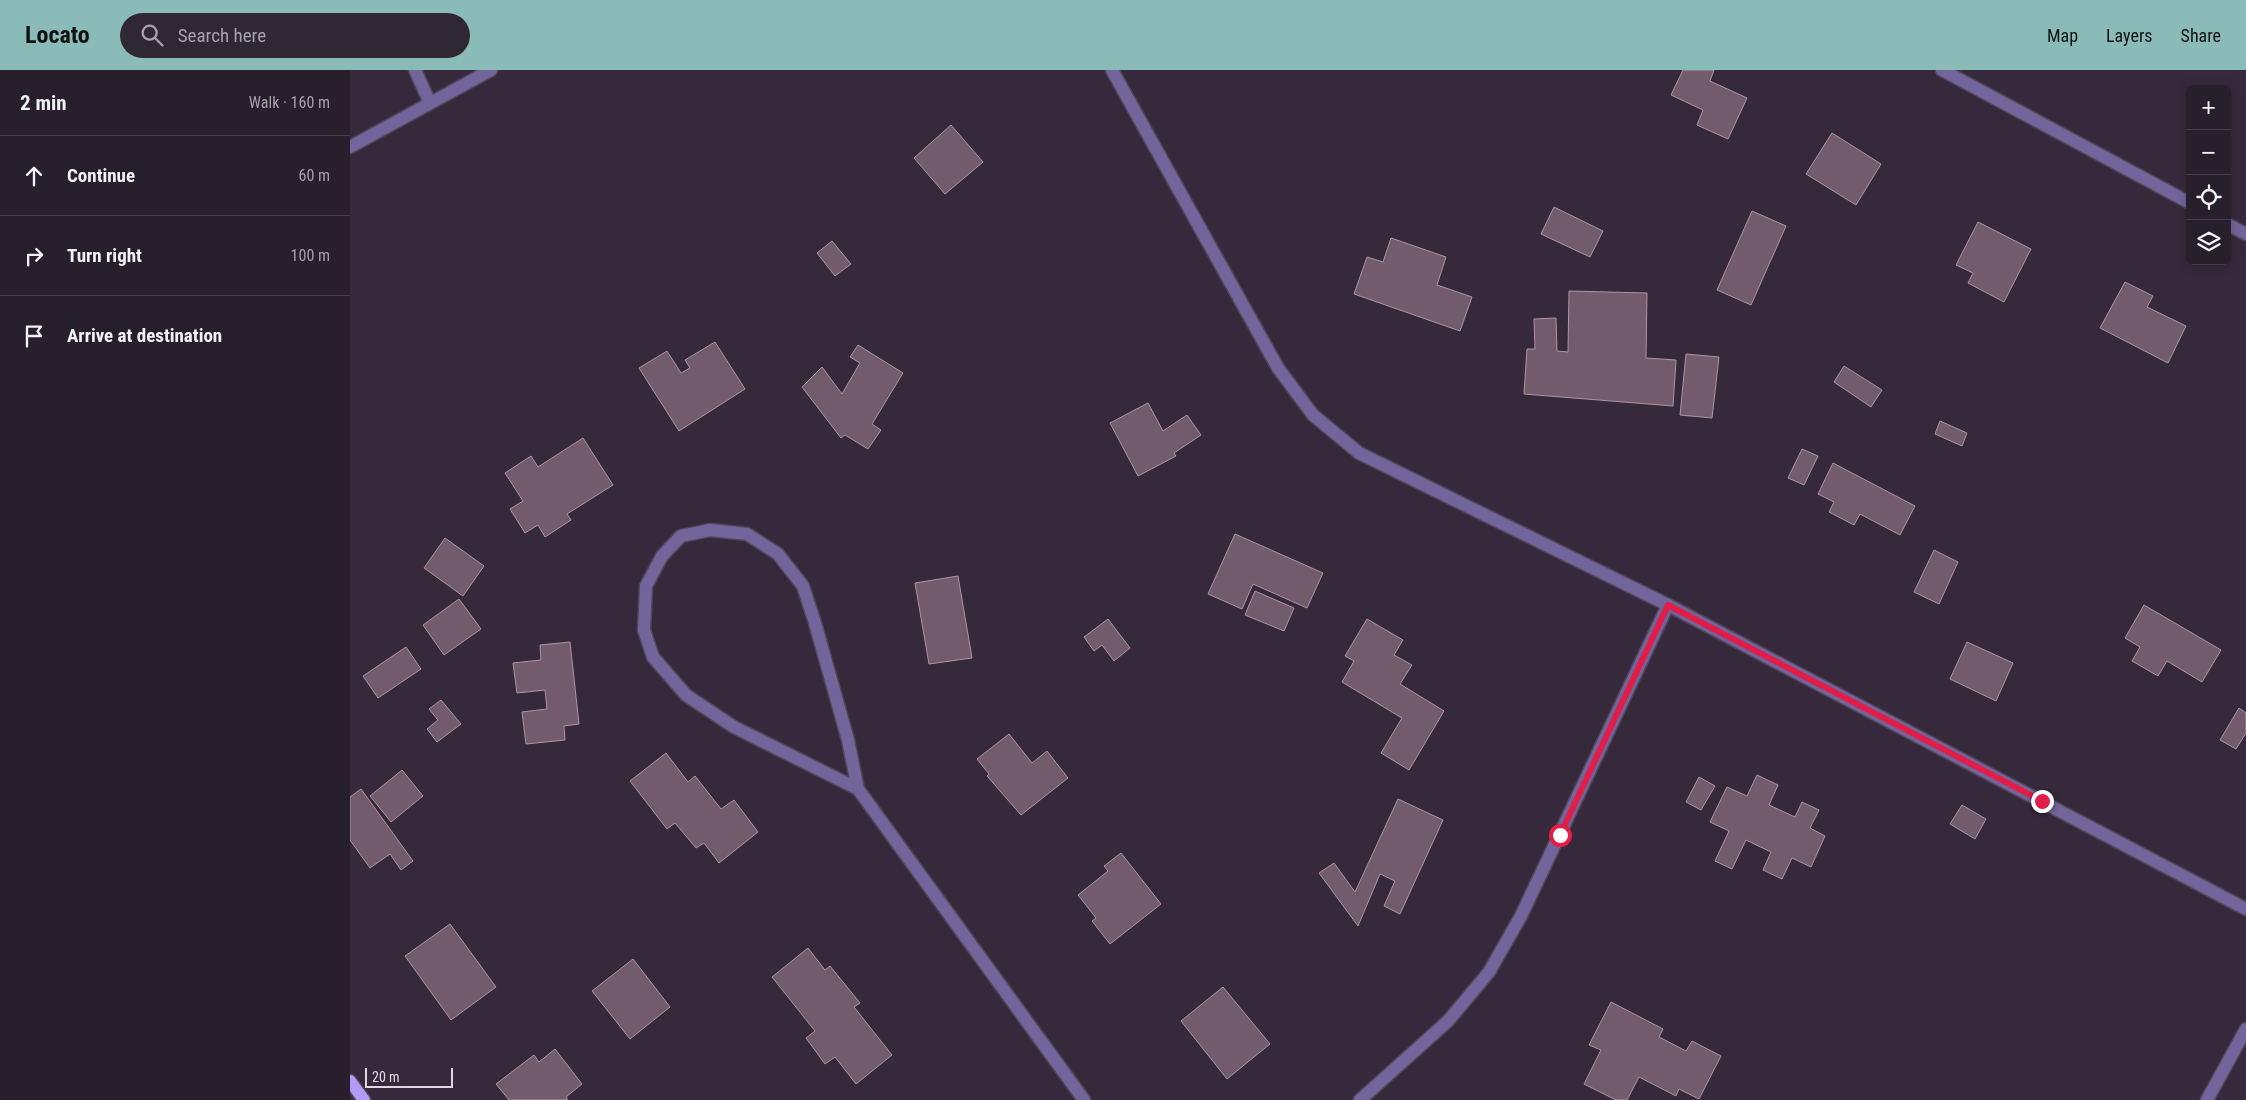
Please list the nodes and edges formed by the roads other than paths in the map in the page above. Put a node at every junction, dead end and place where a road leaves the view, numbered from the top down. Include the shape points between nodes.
1 (415, 70) edge
2 (491, 70) edge
3 (1112, 70) edge
4 (1942, 70) edge
5 (430, 103) junction
6 (350, 147) edge
7 (2186, 201) edge
8 (2231, 226) edge
9 (2246, 234) edge
10 (1668, 605) junction
11 (858, 790) junction
12 (2246, 909) edge
13 (2246, 1029) edge
14 (350, 1081) edge
15 (364, 1100) edge
16 (1084, 1100) edge
17 (1360, 1100) edge
18 (2207, 1100) edge

1 - 5 street
2 - 5 street
3 - 10 street via 1278,368 1313,415 1360,453
4 - 7 street
5 - 6 street
8 - 9 street
10 - 12 street
10 - 17 street via 1521,916 1489,972 1448,1021
11 - 11 street via 848,740 803,586 778,554 747,534 710,530 682,536 662,556 646,586 644,630 653,657 686,695 734,727
11 - 16 street
13 - 18 street
14 - 15 main road

